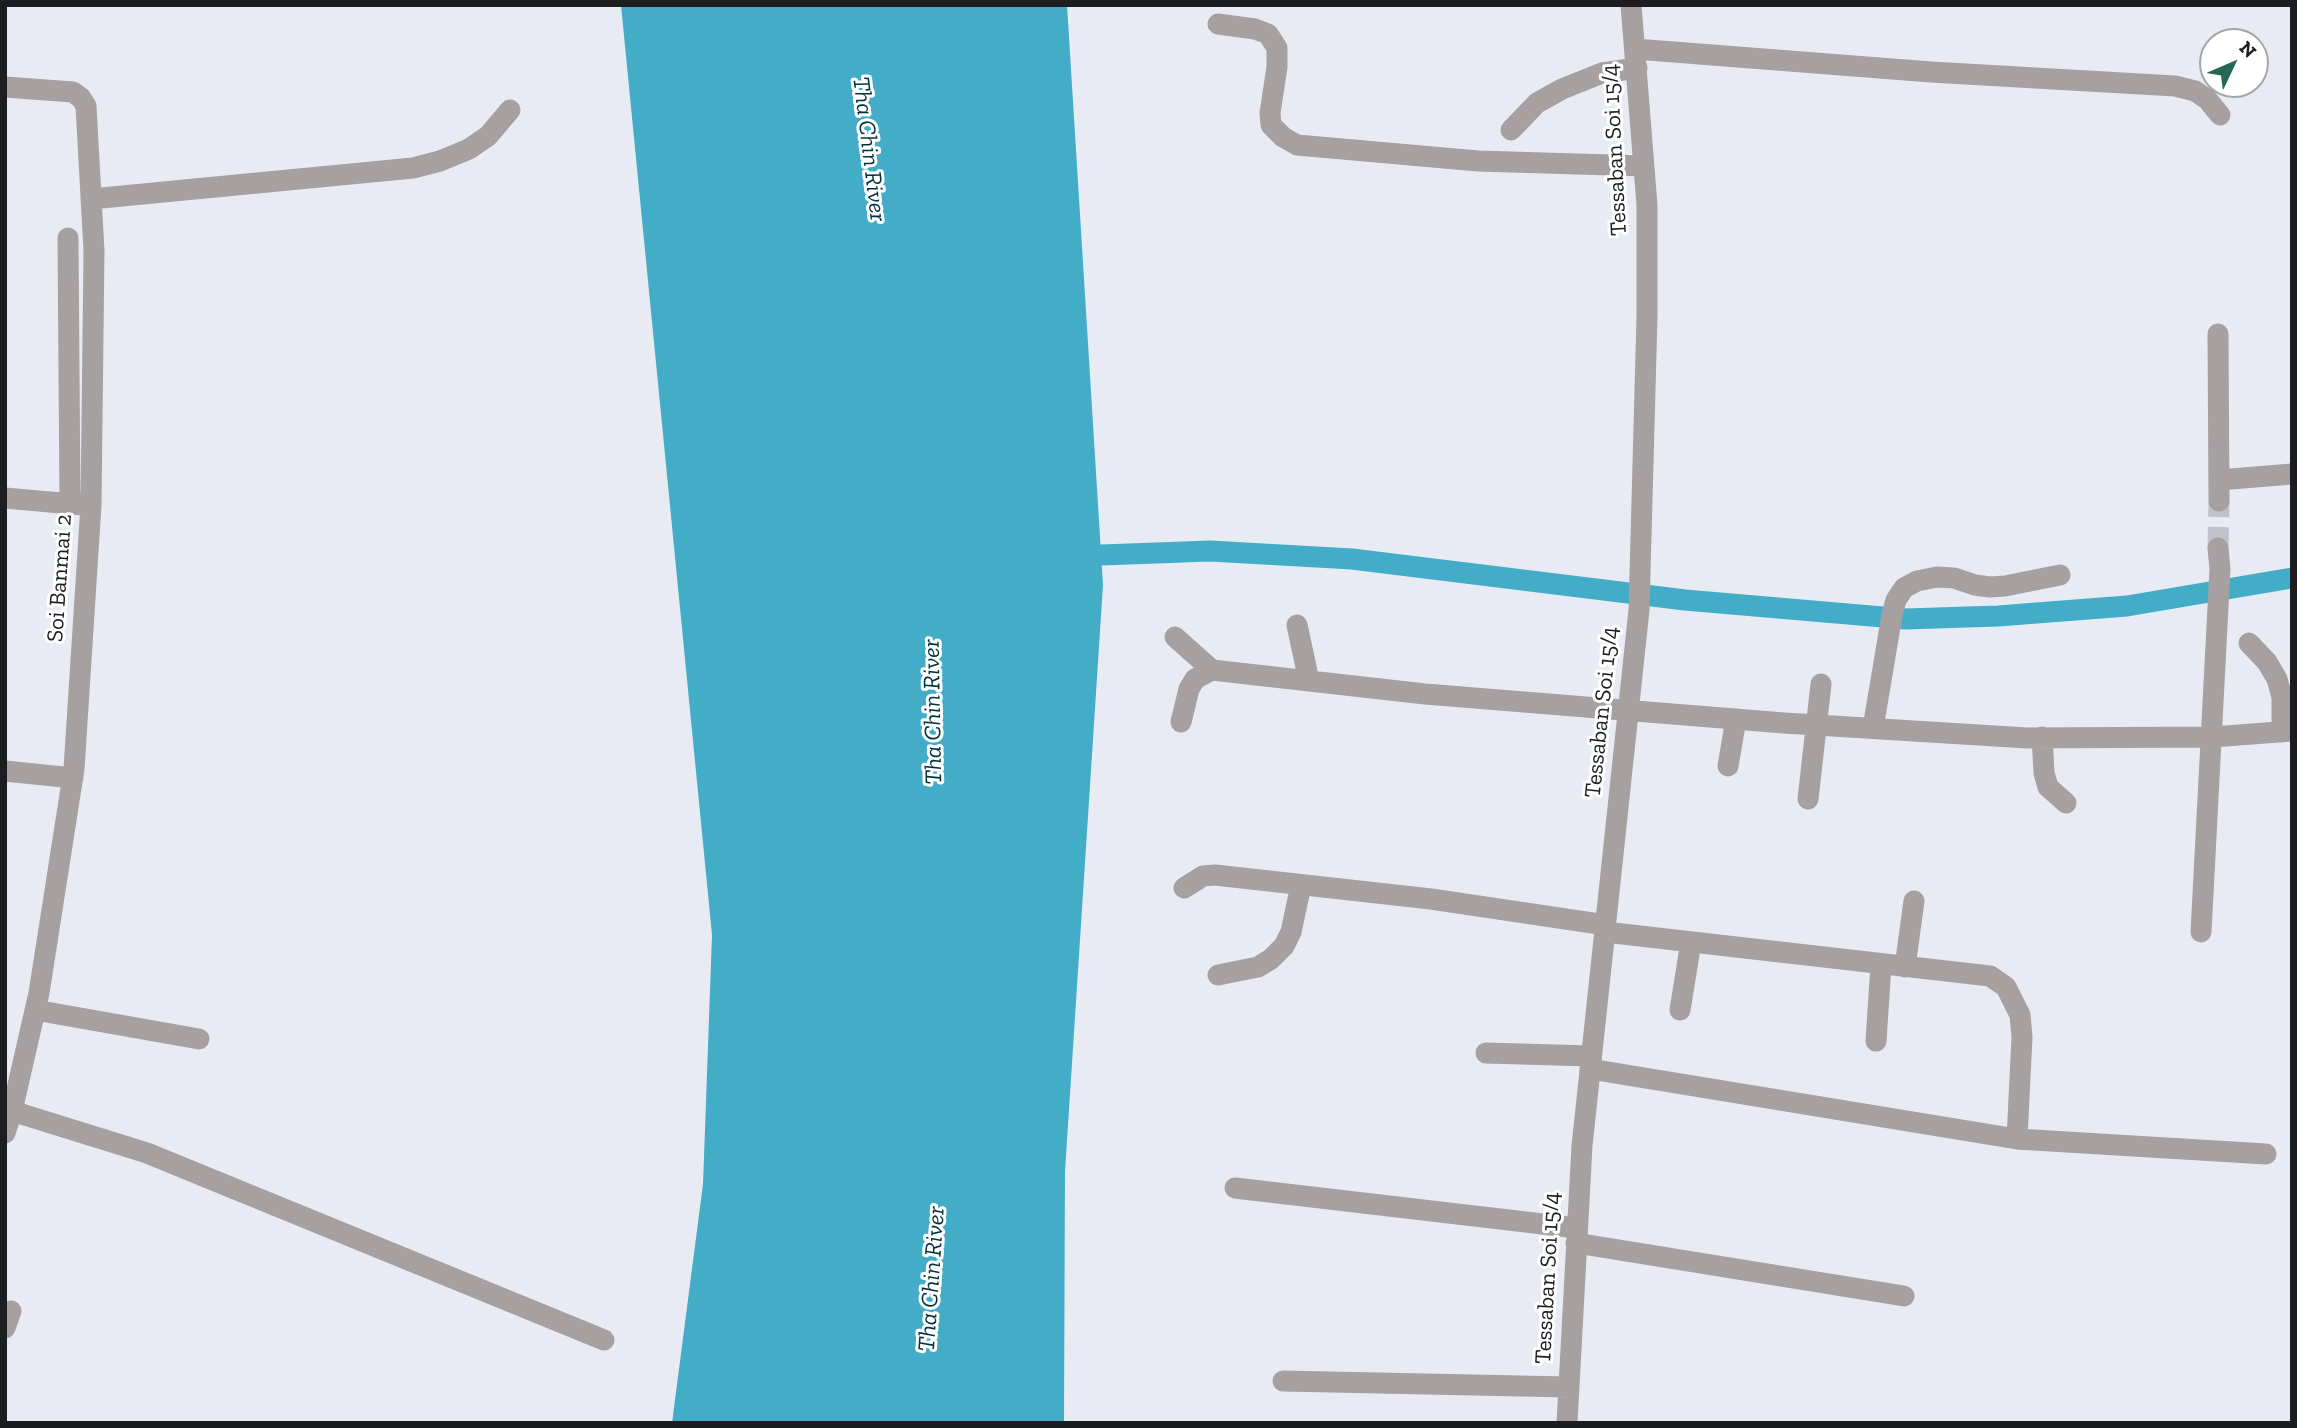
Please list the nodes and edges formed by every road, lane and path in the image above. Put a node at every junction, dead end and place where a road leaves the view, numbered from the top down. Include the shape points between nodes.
1 (1631, 5) edge
2 (1218, 24) dead end
3 (1636, 59) junction
4 (5, 87) edge
5 (510, 110) dead end
6 (2220, 115) dead end
7 (1511, 130) dead end
8 (1644, 166) junction
9 (91, 199) junction
10 (68, 238) dead end
11 (2218, 334) dead end
12 (2292, 474) edge
13 (5, 498) edge
14 (80, 504) junction
15 (2219, 559) tunnel mouth
16 (2060, 575) dead end
17 (1297, 625) dead end
18 (1175, 637) dead end
19 (2249, 643) dead end
20 (1212, 670) junction
21 (1309, 681) junction
22 (1821, 684) dead end
23 (1627, 710) junction
24 (1736, 719) junction
25 (1181, 722) dead end
26 (1815, 725) junction
27 (1873, 728) junction
28 (2287, 732) edge
29 (2042, 737) junction
30 (2212, 737) junction
31 (1728, 766) dead end
32 (5, 771) edge
33 (73, 778) junction
34 (1808, 799) dead end
35 (2066, 803) dead end
36 (1301, 885) junction
37 (1184, 888) dead end
38 (1914, 901) dead end
39 (1605, 929) junction
40 (2201, 932) dead end
41 (1691, 942) junction
42 (1881, 964) junction
43 (1905, 967) junction
44 (1218, 975) dead end
45 (35, 1010) junction
46 (1680, 1010) dead end
47 (199, 1039) dead end
48 (1876, 1041) dead end
49 (1486, 1053) dead end
50 (1590, 1063) junction
51 (12, 1111) junction
52 (5, 1133) edge
53 (2017, 1139) junction
54 (2266, 1154) dead end
55 (1235, 1188) dead end
56 (1576, 1236) junction
57 (1904, 1296) dead end
58 (604, 1340) dead end
59 (1283, 1381) dead end
60 (1568, 1387) junction
61 (1567, 1423) edge

1 - 3 street, Tessaban Soi 15/4
2 - 8 street via 1268,34 1277,48 1271,125 1297,145 1478,161
3 - 6 street via 2175,86 2195,91
3 - 7 street via 1537,103
3 - 8 street, Tessaban Soi 15/4
4 - 9 street, Soi Banmai 2 via 73,92 81,99 86,106
5 - 9 street via 488,136 469,149 413,168
8 - 23 street, Tessaban Soi 15/4 via 1647,317 1641,564
9 - 14 street, Soi Banmai 2 via 94,251
10 - 14 street
11 - 12 street via 2219,490
13 - 14 street
14 - 33 street, Soi Banmai 2
15 - 30 street
16 - 27 street via 1990,587 1937,577 1904,588 1894,608
17 - 21 street
18 - 20 street
19 - 28 street via 2277,679
20 - 21 street
20 - 25 street via 1195,679 1189,689
21 - 23 street
22 - 26 street
23 - 24 street
23 - 39 street, Tessaban Soi 15/4
24 - 26 street
24 - 31 street
26 - 27 street
26 - 34 street
27 - 29 street
28 - 30 street
29 - 30 street
29 - 35 street via 2048,787
30 - 40 street
32 - 33 street
33 - 45 street, Soi Banmai 2
36 - 37 street via 1215,875 1203,876
36 - 39 street via 1431,899
36 - 44 street via 1284,946 1258,967
38 - 43 street
39 - 41 street
39 - 50 street, Tessaban Soi 15/4
41 - 42 street
41 - 46 street
42 - 43 street
42 - 48 street
43 - 53 street via 1990,976 2012,995 2022,1037
45 - 47 street
45 - 51 street, Soi Banmai 2
49 - 50 street
50 - 53 street
50 - 56 street, Tessaban Soi 15/4
51 - 52 street, Soi Banmai 2
51 - 58 street via 147,1153
53 - 54 street
55 - 56 street
56 - 57 street
56 - 60 street, Tessaban Soi 15/4
59 - 60 street
60 - 61 street, Tessaban Soi 15/4

